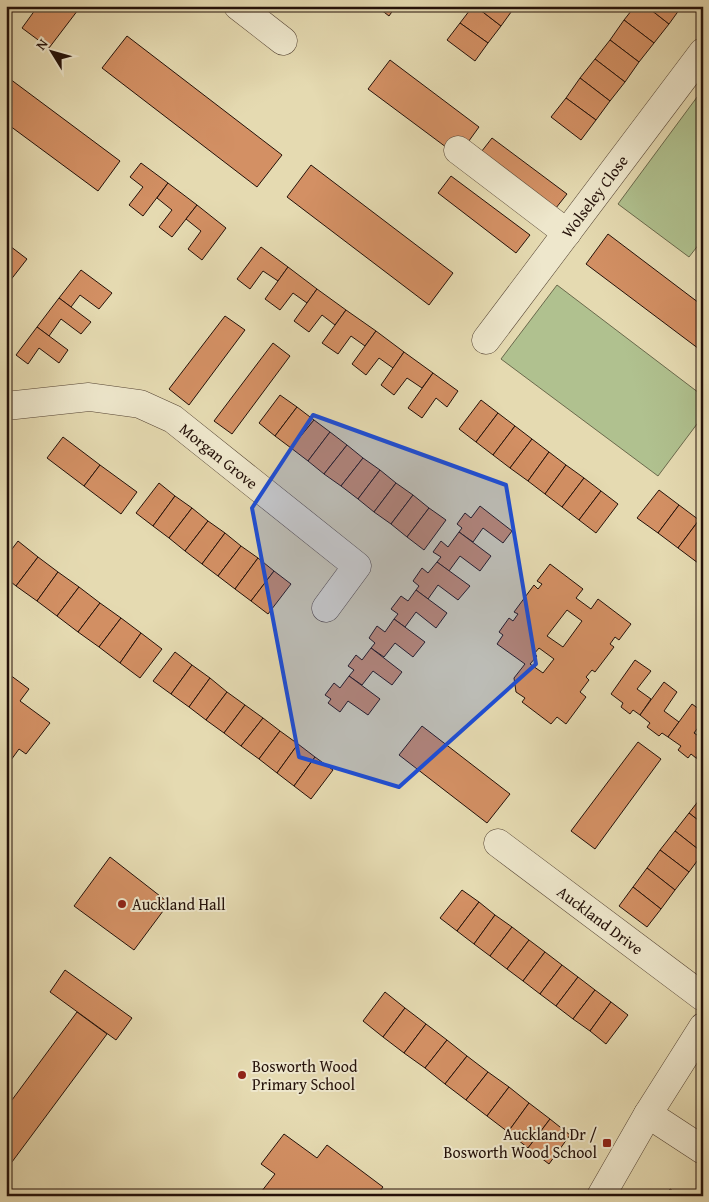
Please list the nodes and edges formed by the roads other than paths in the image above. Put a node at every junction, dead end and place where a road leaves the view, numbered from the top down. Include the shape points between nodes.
1 (238, 6) edge
2 (283, 41) dead end
3 (703, 52) edge
4 (458, 150) dead end
5 (566, 233) junction
6 (486, 340) dead end
7 (6, 406) edge
8 (326, 608) dead end
9 (498, 843) dead end
10 (703, 997) edge
11 (703, 1027) edge
12 (648, 1114) junction
13 (703, 1150) edge
14 (601, 1196) edge

1 - 2 street
3 - 5 street, Wolseley Close
4 - 5 street
5 - 6 street, Wolseley Close
7 - 8 street, Morgan Grove via 89,398 140,404 173,419 357,566
9 - 10 street, Auckland Drive
11 - 12 street
12 - 13 street
12 - 14 street

